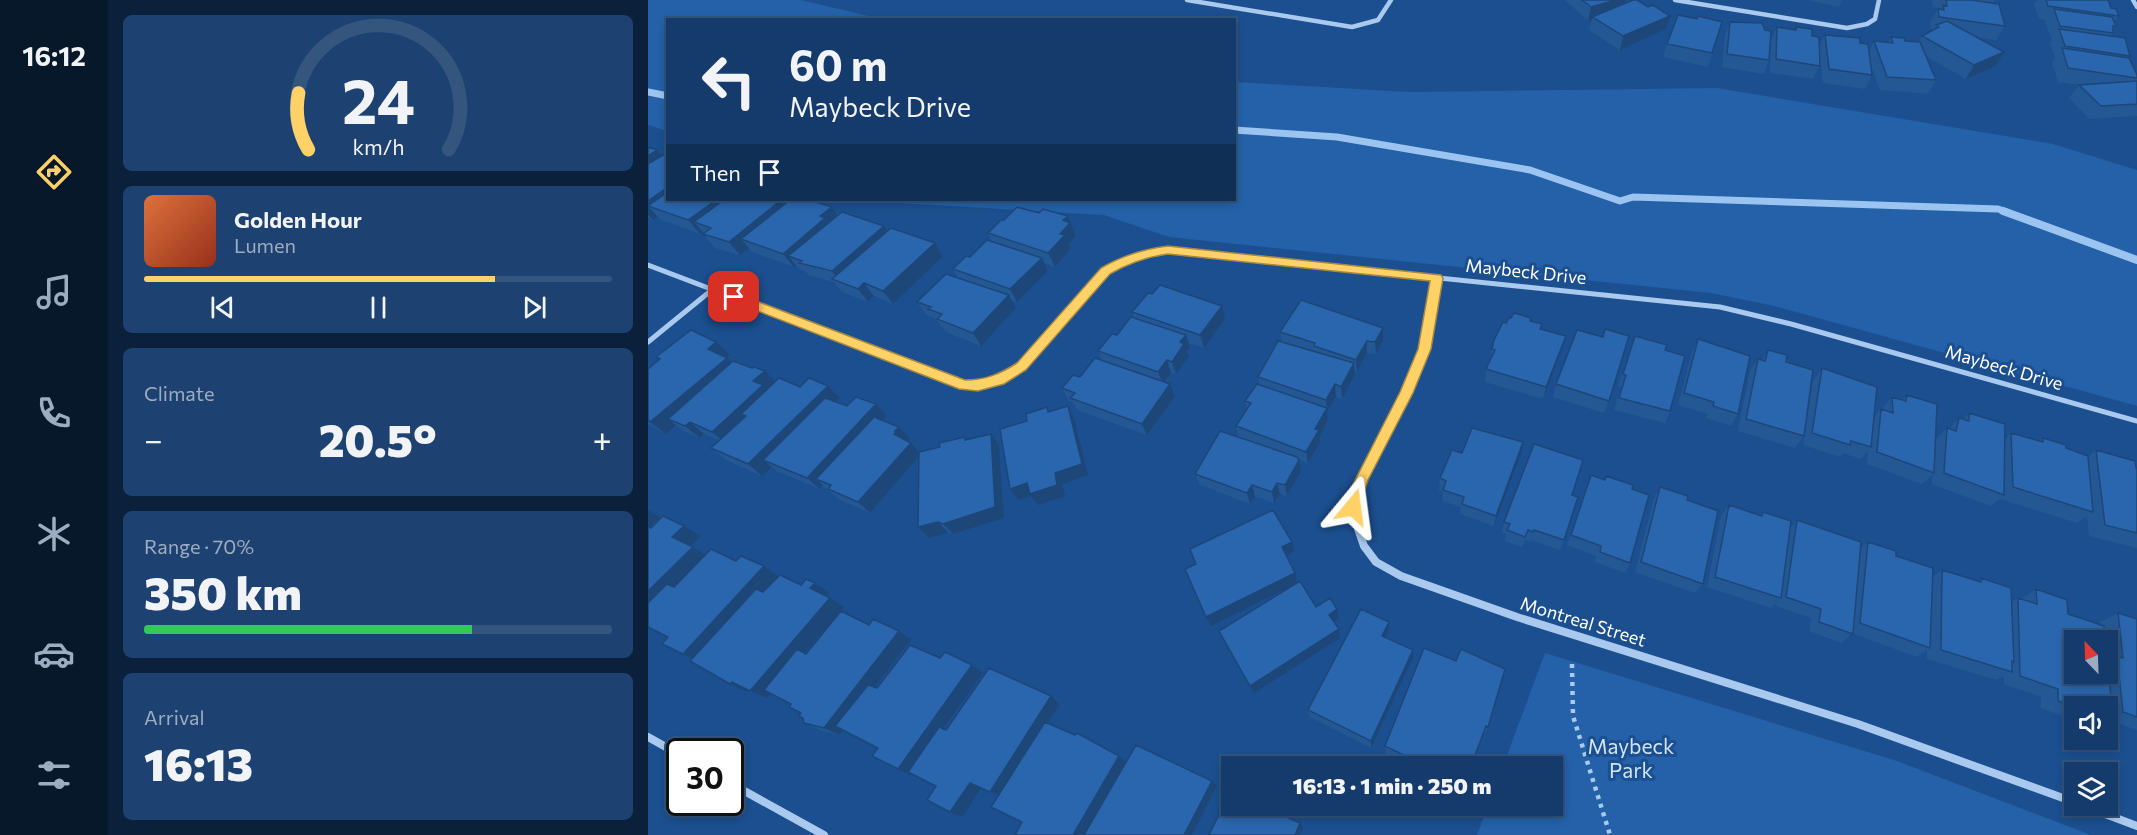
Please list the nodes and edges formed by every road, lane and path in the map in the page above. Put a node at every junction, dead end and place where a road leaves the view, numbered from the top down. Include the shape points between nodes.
1 (1187, 0) edge
2 (1391, 0) edge
3 (1675, 0) edge
4 (1879, 0) edge
5 (2133, 0) edge
6 (2137, 7) edge
7 (648, 265) edge
8 (1437, 278) junction
9 (713, 289) junction
10 (648, 342) edge
11 (2137, 421) edge
12 (1572, 664) dead end
13 (648, 737) edge
14 (666, 747) edge
15 (744, 791) edge
16 (2064, 798) edge
17 (2110, 816) edge
18 (2137, 826) edge
19 (824, 835) edge
20 (1610, 835) edge

1 - 2 street via 1352,27 1378,20
3 - 4 street via 1847,28 1877,18
5 - 6 street
7 - 9 street, Maybeck Drive
8 - 9 street, Maybeck Drive via 1168,250 1144,254 1106,271 1022,367 1004,379 978,386 964,385
8 - 11 street, Maybeck Drive via 1720,307
8 - 16 street, Montreal Street via 1425,349 1354,496 1355,520 1364,546 1376,562 1401,576 1517,617 1858,724
9 - 10 street
12 - 20 path via 1573,716
13 - 14 street
15 - 19 street
17 - 18 street

